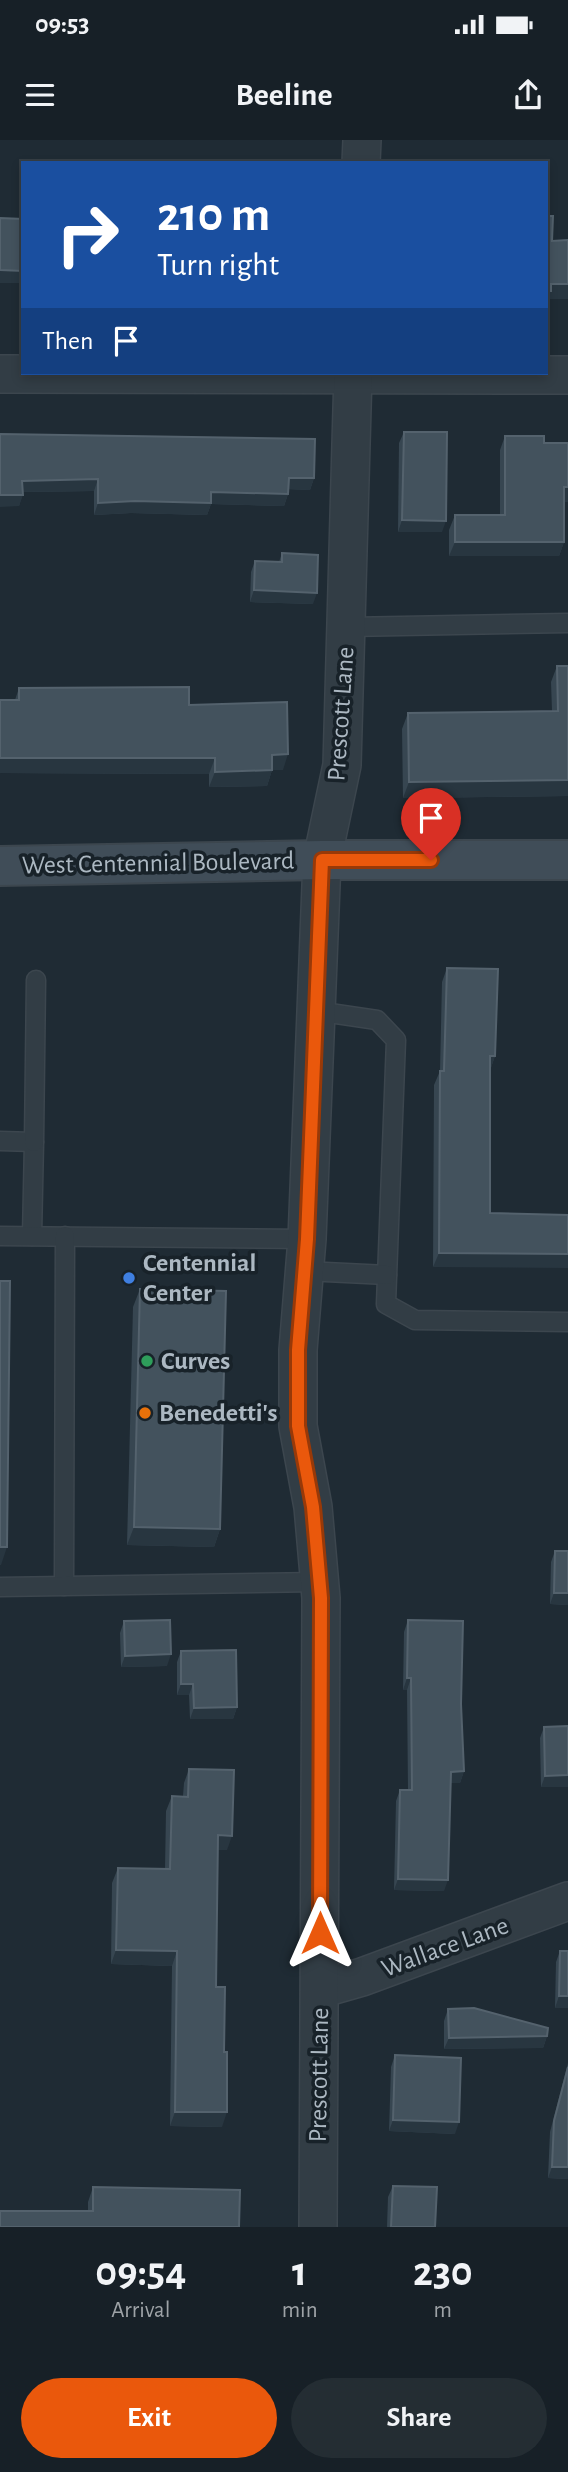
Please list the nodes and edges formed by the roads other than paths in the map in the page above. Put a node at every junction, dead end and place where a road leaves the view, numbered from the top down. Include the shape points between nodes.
1 (362, 140) edge
2 (361, 161) edge
3 (0, 374) edge
4 (21, 374) edge
5 (353, 375) edge
6 (548, 375) edge
7 (568, 375) edge
8 (568, 623) edge
9 (347, 627) junction
10 (322, 860) junction
11 (568, 860) edge
12 (0, 866) edge
13 (36, 980) dead end
14 (316, 1011) junction
15 (0, 1141) edge
16 (34, 1142) junction
17 (0, 1236) edge
18 (32, 1236) junction
19 (65, 1236) junction
20 (306, 1255) junction
21 (387, 1275) junction
22 (568, 1322) edge
23 (320, 1582) junction
24 (64, 1586) junction
25 (0, 1587) edge
26 (568, 1901) edge
27 (320, 1989) junction
28 (318, 2227) edge

1 - 2 street
3 - 4 street
5 - 9 street, Prescott Lane
6 - 7 street
8 - 9 lane
9 - 10 street, Prescott Lane via 342,765
10 - 11 main road, West Centennial Boulevard
10 - 12 main road, West Centennial Boulevard
10 - 14 street, Prescott Lane
13 - 16 lane
14 - 20 street, Prescott Lane
14 - 21 lane via 377,1020 396,1040
15 - 16 lane
16 - 18 lane
17 - 18 lane
18 - 19 lane
19 - 20 lane
19 - 24 lane
20 - 21 lane
20 - 23 street, Prescott Lane via 298,1350 298,1426 313,1507
21 - 22 lane via 386,1304 415,1320
23 - 24 lane
23 - 27 street, Prescott Lane
24 - 25 lane
26 - 27 street, Wallace Lane
27 - 28 street, Prescott Lane

